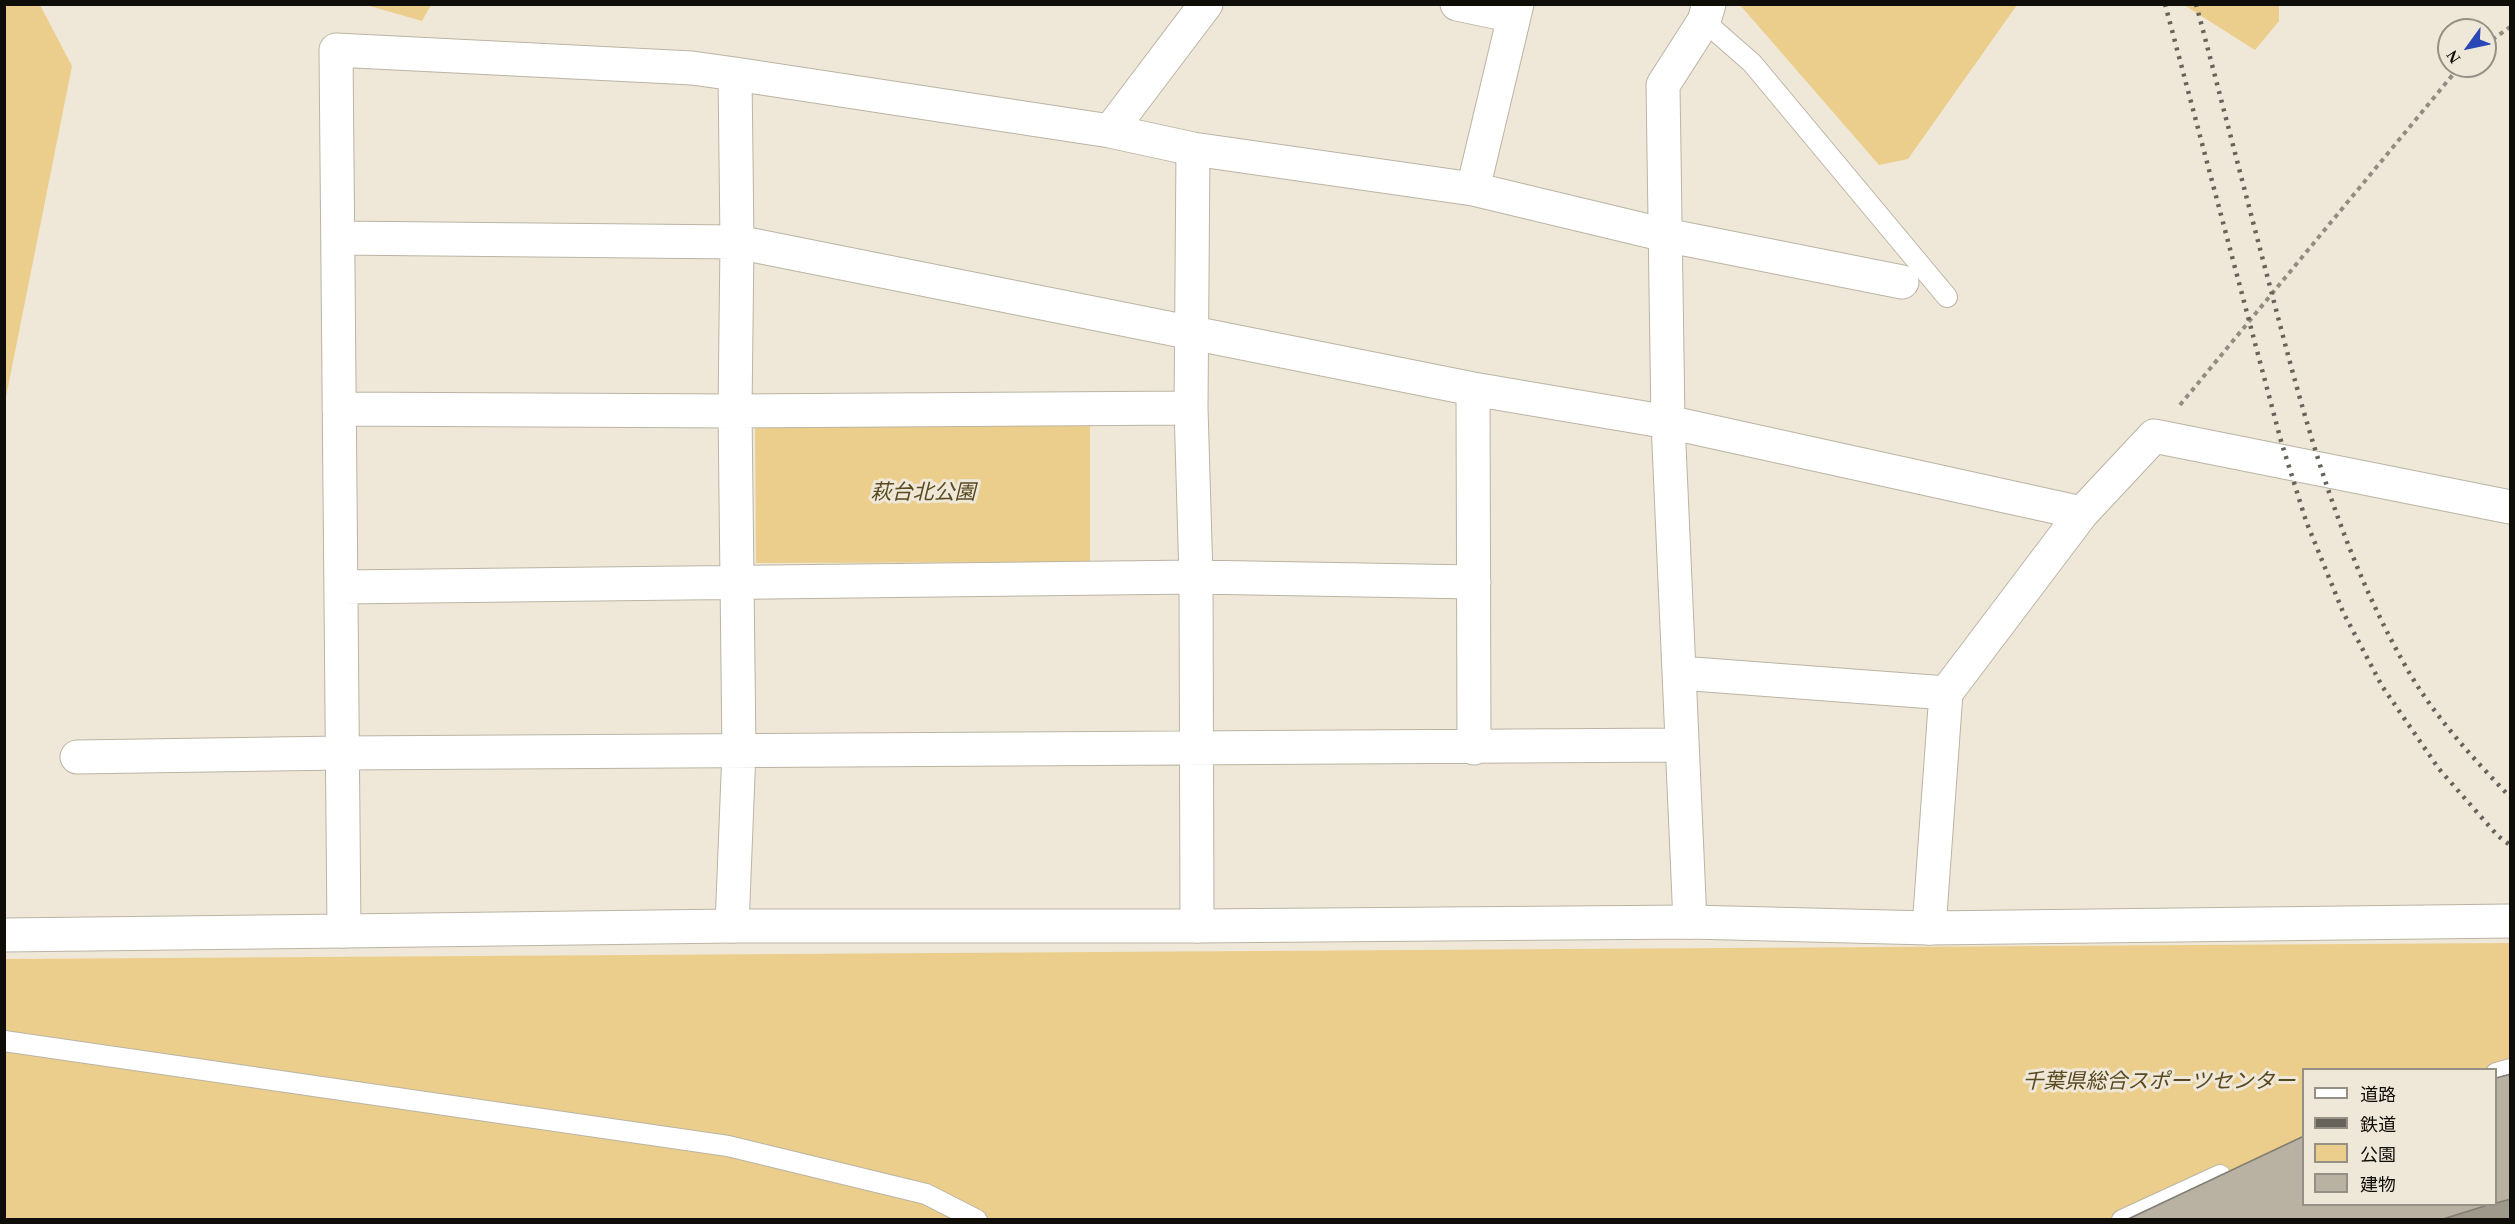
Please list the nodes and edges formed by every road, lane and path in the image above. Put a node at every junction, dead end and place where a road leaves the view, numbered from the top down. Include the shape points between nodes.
1 (1206, 4) edge
2 (1457, 4) edge
3 (1515, 10) edge
4 (1706, 13) edge
5 (2511, 27) edge
6 (2497, 37) edge
7 (735, 74) junction
8 (2450, 78) edge
9 (1110, 131) junction
10 (1193, 149) junction
11 (1473, 189) junction
12 (1665, 235) junction
13 (338, 238) junction
14 (737, 242) junction
15 (1902, 282) dead end
16 (1947, 297) dead end
17 (1192, 332) junction
18 (1473, 389) junction
19 (1191, 408) junction
20 (339, 409) junction
21 (735, 411) junction
22 (1668, 423) junction
23 (2154, 436) junction
24 (2511, 507) edge
25 (2082, 513) junction
26 (1196, 577) junction
27 (737, 581) junction
28 (1474, 582) junction
29 (342, 587) junction
30 (1680, 674) junction
31 (1946, 693) junction
32 (1682, 746) junction
33 (1474, 748) junction
34 (1196, 749) junction
35 (739, 751) junction
36 (341, 753) junction
37 (76, 757) dead end
38 (2511, 921) edge
39 (1690, 922) junction
40 (732, 926) junction
41 (1197, 926) junction
42 (1929, 927) junction
43 (344, 932) junction
44 (4, 935) edge
45 (4, 1041) edge
46 (2239, 1167) edge
47 (976, 1220) edge
48 (2121, 1220) edge

1 - 9 street
2 - 3 street
3 - 11 street
4 - 12 street via 1663,85
4 - 16 lane
5 - 6 path
7 - 9 street
7 - 13 street via 692,68 336,50
7 - 14 street
8 - 23 path
9 - 10 street
10 - 11 street
10 - 17 street
11 - 12 street
12 - 15 street
12 - 22 street
13 - 14 street
13 - 20 street
14 - 17 street
14 - 21 street
17 - 18 street
17 - 19 street
18 - 22 street
18 - 28 street
19 - 21 street
19 - 26 street
20 - 21 street
20 - 29 street
21 - 27 street
22 - 25 street
22 - 30 street
23 - 24 street
23 - 25 street
25 - 31 street
26 - 27 street
26 - 28 street
26 - 34 street
27 - 29 street
27 - 35 street
28 - 33 street
29 - 36 street
30 - 31 street
30 - 32 street
31 - 42 street
32 - 33 street
32 - 39 street
33 - 34 street
34 - 35 street
34 - 41 street
35 - 36 street
35 - 40 street
36 - 37 street
36 - 43 street
38 - 42 street
39 - 41 street
39 - 42 street
40 - 41 street
40 - 43 street
43 - 44 street
45 - 47 lane via 728,1146 926,1194
46 - 48 lane

